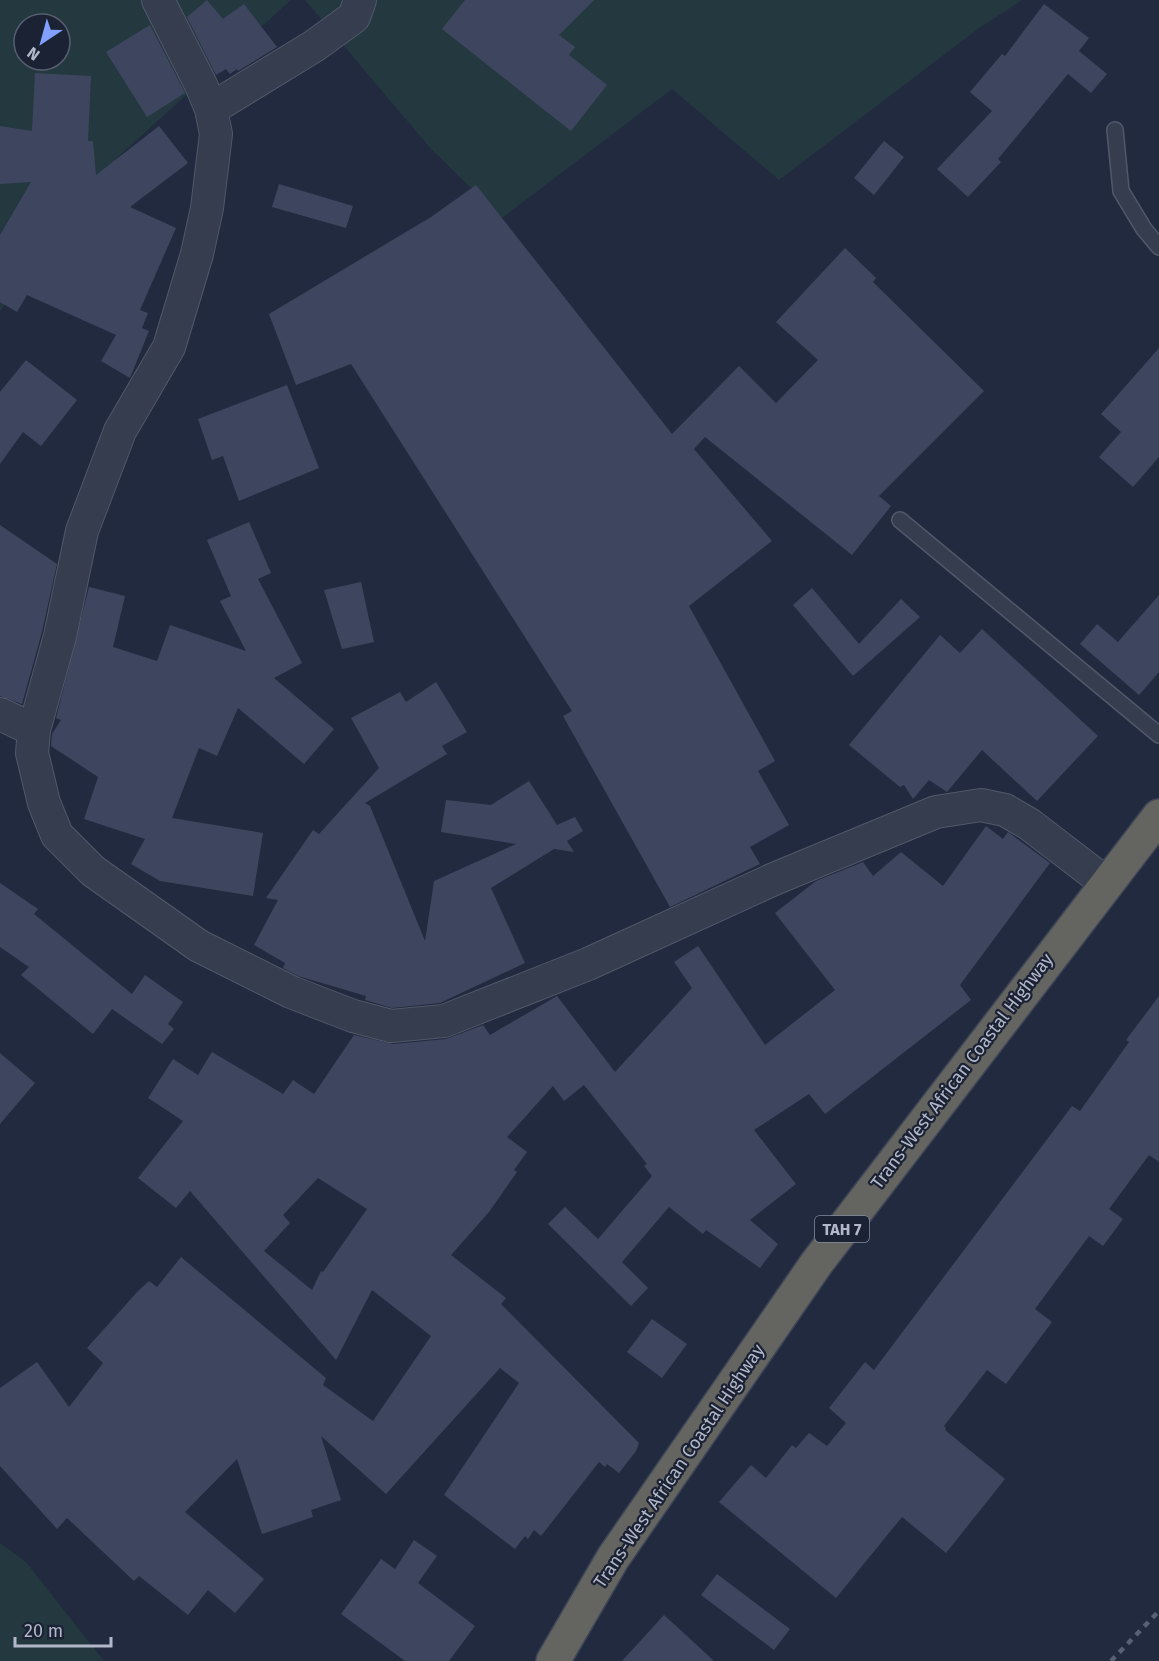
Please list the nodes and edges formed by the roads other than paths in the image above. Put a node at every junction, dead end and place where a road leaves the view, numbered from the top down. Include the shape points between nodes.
1 (158, 0) edge
2 (360, 0) edge
3 (211, 110) junction
4 (1115, 130) dead end
5 (1159, 247) edge
6 (900, 520) dead end
7 (0, 714) edge
8 (34, 730) junction
9 (1159, 735) edge
10 (1159, 816) edge
11 (1106, 883) junction
12 (553, 1661) edge

1 - 3 street
2 - 3 street via 354,16 314,46
3 - 8 street via 216,134 214,161 197,254 169,347 120,431 82,531 60,636
4 - 5 lane via 1121,191
6 - 9 lane
7 - 8 street
8 - 11 street via 32,753 44,803 57,835 93,871 199,946 291,992 391,1026 444,1021 588,964 774,879 936,812 981,805 1005,810
10 - 11 highway, Trans-West African Coastal Highway / TAH 7
11 - 12 highway, Trans-West African Coastal Highway / TAH 7 via 816,1264 613,1558

